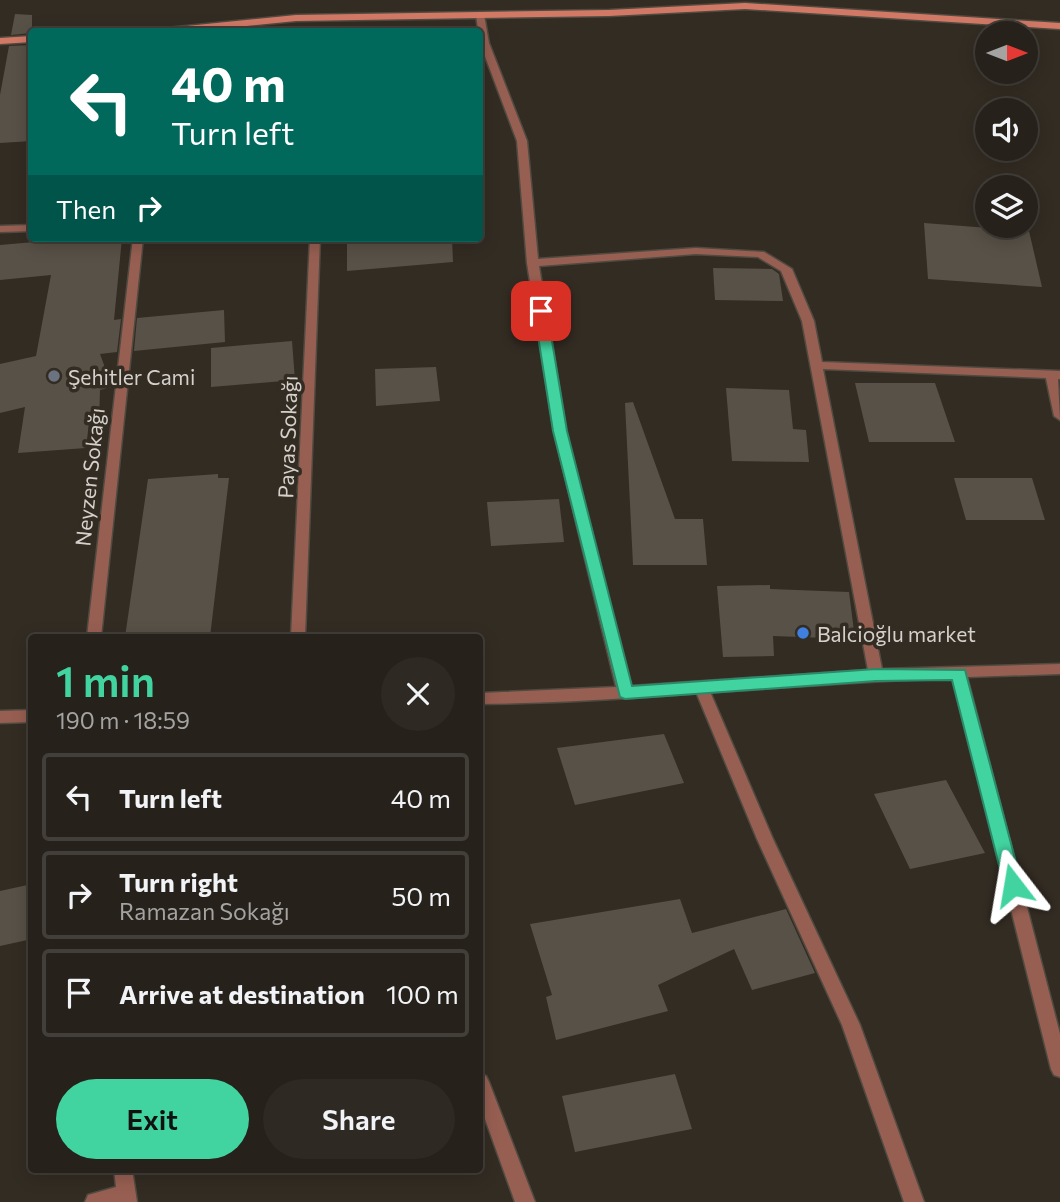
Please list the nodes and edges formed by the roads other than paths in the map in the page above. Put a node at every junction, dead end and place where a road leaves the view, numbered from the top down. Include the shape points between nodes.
1 (480, 15) junction
2 (1060, 26) edge
3 (191, 28) edge
4 (482, 28) edge
5 (483, 36) edge
6 (28, 39) edge
7 (0, 41) edge
8 (28, 228) edge
9 (0, 229) edge
10 (138, 242) edge
11 (315, 242) edge
12 (533, 263) junction
13 (815, 365) junction
14 (1056, 375) edge
15 (1060, 416) edge
16 (94, 634) edge
17 (298, 634) edge
18 (1060, 669) edge
19 (959, 674) junction
20 (876, 675) junction
21 (701, 687) junction
22 (625, 692) junction
23 (483, 699) edge
24 (28, 716) edge
25 (0, 717) edge
26 (1060, 1069) edge
27 (483, 1090) edge
28 (123, 1173) edge
29 (126, 1198) edge
30 (95, 1202) edge
31 (525, 1202) edge
32 (914, 1202) edge

1 - 2 street via 745,6
1 - 3 street via 296,18
1 - 4 street
5 - 12 street via 522,141
6 - 7 street
8 - 9 street
10 - 16 street, Neyzen Sokağı
11 - 17 street, Payas Sokağı
12 - 13 street via 696,251 760,254 786,269 808,321
12 - 22 street via 560,431
13 - 14 street
13 - 20 street
14 - 15 street
18 - 19 street
19 - 20 street
19 - 26 street
20 - 21 street
21 - 22 street
21 - 32 street via 851,1025
22 - 23 street
24 - 25 street
27 - 31 street
28 - 29 street
29 - 30 street

